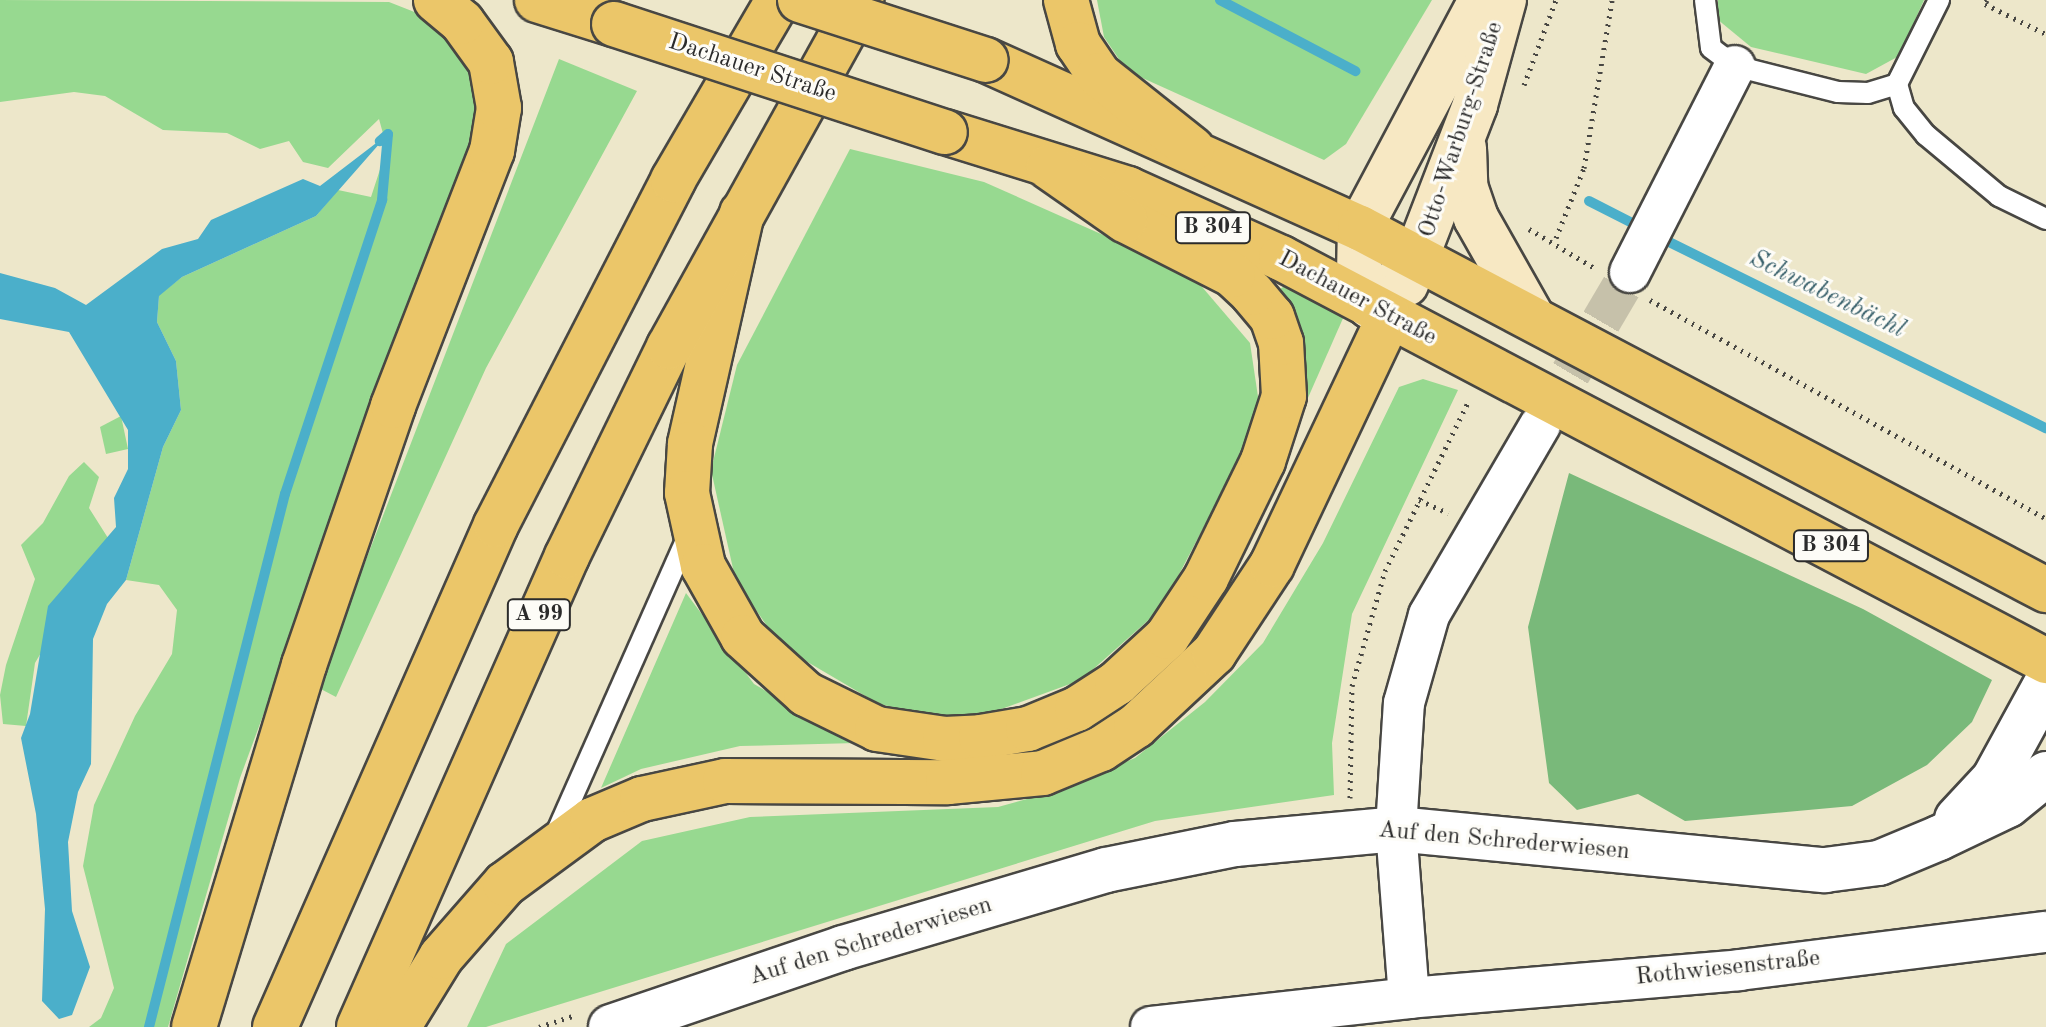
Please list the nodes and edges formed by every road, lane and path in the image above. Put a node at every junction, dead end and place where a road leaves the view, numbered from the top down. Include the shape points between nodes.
1 (436, 0) edge
2 (537, 0) edge
3 (778, 0) edge
4 (800, 0) edge
5 (861, 0) edge
6 (1066, 0) edge
7 (1481, 0) edge
8 (1504, 0) edge
9 (1612, 0) edge
10 (1705, 0) edge
11 (1939, 0) edge
12 (1987, 0) edge
13 (2046, 34) edge
14 (1735, 66) junction
15 (1897, 84) junction
16 (1466, 130) junction
17 (1192, 149) junction
18 (1049, 167) junction
19 (742, 213) junction
20 (1518, 219) dead end
21 (2046, 219) edge
22 (1360, 228) junction
23 (1556, 238) dead end
24 (1419, 259) junction
25 (1623, 279) junction
26 (1380, 311) junction
27 (1532, 317) junction
28 (1540, 425) tunnel mouth
29 (2046, 519) edge
30 (692, 526) junction
31 (2046, 590) edge
32 (2046, 661) edge
33 (2046, 684) edge
34 (2046, 774) edge
35 (1396, 829) junction
36 (1939, 838) junction
37 (550, 847) junction
38 (2046, 932) edge
39 (1409, 998) junction
40 (194, 1027) edge
41 (275, 1027) edge
42 (359, 1027) edge
43 (398, 1027) edge
44 (611, 1027) edge
45 (1151, 1027) edge

1 - 40 main road via 462,22 491,62 499,108 492,151 393,406 304,665
2 - 18 main road, Dachauer Straße / B 304, bridge
3 - 41 main road via 673,180 496,525
4 - 17 main road, B 304, bridge via 986,60
5 - 19 main road, A 99
6 - 17 main road via 1078,44 1099,75
7 - 22 main road, Otto-Warburg-Straße
8 - 16 main road, Otto-Warburg-Straße
9 - 23 path via 1584,168
10 - 14 lane via 1711,48
11 - 15 lane
12 - 13 path via 1985,4
14 - 15 lane via 1838,92 1868,93
14 - 25 street
15 - 21 lane via 1904,108 1926,135 1999,196
16 - 24 main road, Otto-Warburg-Straße
16 - 27 main road via 1462,164 1476,218
17 - 22 main road, B 304
18 - 26 main road, Dachauer Straße / B 304 via 1128,189
18 - 30 main road via 1125,220 1233,275 1272,317 1281,343 1284,396 1263,461 1194,597 1143,662 1077,709 1028,729 945,739 877,729 806,694 743,637 703,566
19 - 30 main road via 690,444
19 - 42 main road, A 99 via 669,347 567,556
20 - 25 path
22 - 24 main road, B 304
22 - 26 main road via 1359,274
24 - 26 main road, Otto-Warburg-Straße
24 - 27 main road, B 304
25 - 29 path
26 - 32 main road, Dachauer Straße / B 304
26 - 37 main road via 1272,565 1245,610 1184,685 1101,749 1043,773 1008,778 789,777 681,788 592,820
27 - 31 main road, B 304
28 - 35 street via 1429,615 1404,703
30 - 37 lane
33 - 36 street, Auf den Schrederwiesen via 1994,779
34 - 36 street, Auf den Schrederwiesen via 2008,805
35 - 36 street, Auf den Schrederwiesen via 1825,870 1879,863
35 - 39 street
35 - 44 street, Auf den Schrederwiesen via 1235,844 1106,870 843,948
37 - 43 main road via 468,923
38 - 39 street, Rothwiesenstraße via 1739,970
39 - 45 street, Rothwiesenstraße

